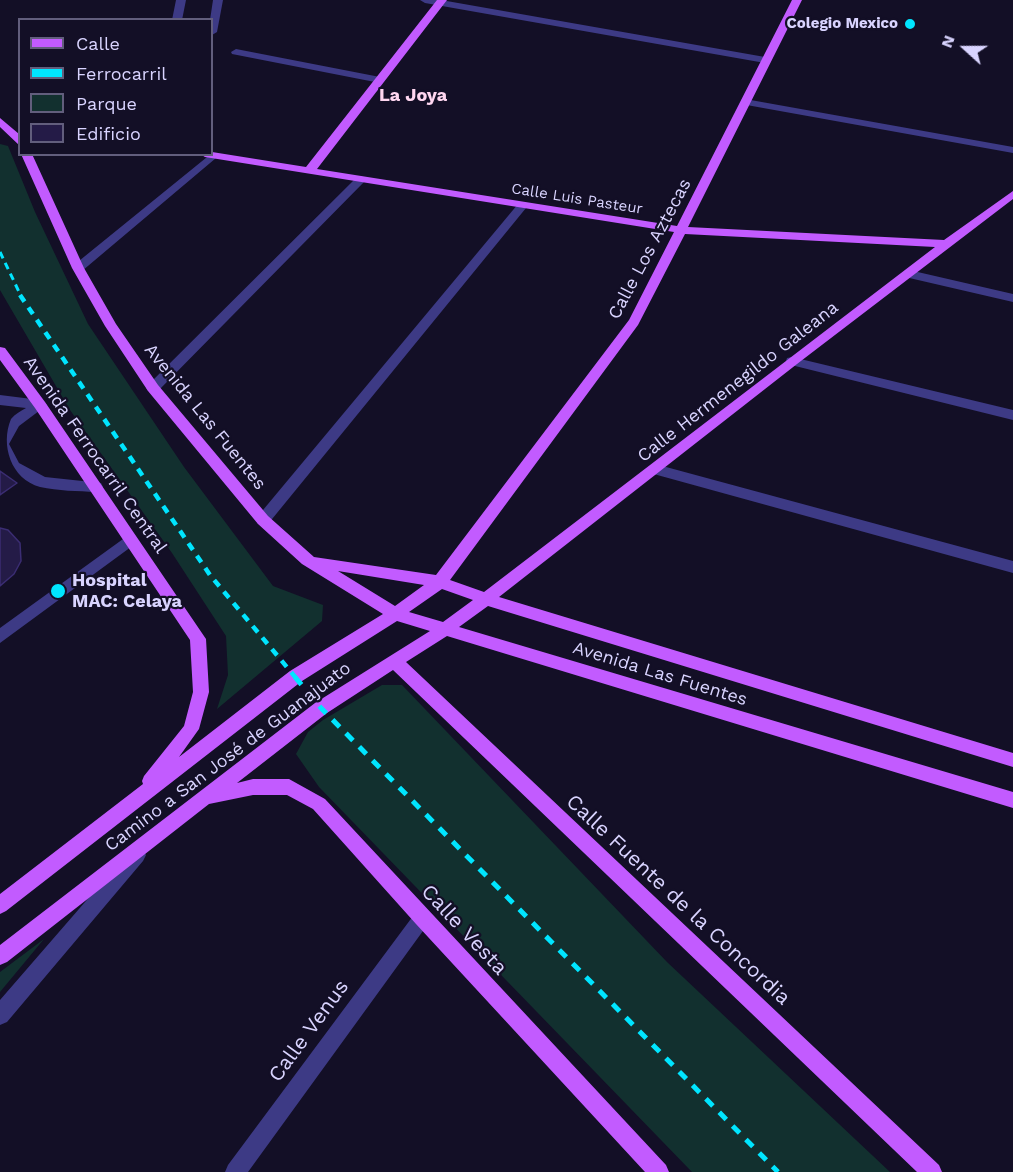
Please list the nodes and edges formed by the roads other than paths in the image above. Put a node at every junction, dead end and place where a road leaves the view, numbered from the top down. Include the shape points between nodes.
1 (181, 0) edge
2 (218, 0) edge
3 (425, 0) edge
4 (797, 0) edge
5 (441, 1) edge
6 (177, 18) edge
7 (213, 27) edge
8 (236, 52) dead end
9 (765, 60) junction
10 (380, 80) junction
11 (745, 102) junction
12 (0, 121) edge
13 (0, 132) edge
14 (18, 137) edge
15 (1013, 150) edge
16 (27, 156) edge
17 (208, 156) edge
18 (213, 156) edge
19 (310, 171) junction
20 (361, 178) junction
21 (1013, 194) edge
22 (522, 207) junction
23 (682, 230) junction
24 (948, 244) junction
25 (78, 268) junction
26 (909, 274) junction
27 (1013, 298) edge
28 (1, 355) edge
29 (792, 361) junction
30 (153, 388) junction
31 (0, 400) edge
32 (40, 405) junction
33 (1013, 415) edge
34 (655, 469) junction
35 (96, 487) junction
36 (263, 520) junction
37 (130, 540) junction
38 (307, 560) junction
39 (1013, 567) edge
40 (440, 582) junction
41 (486, 599) junction
42 (395, 614) junction
43 (444, 630) junction
44 (0, 637) edge
45 (394, 661) junction
46 (1013, 760) edge
47 (136, 798) junction
48 (204, 798) junction
49 (1013, 800) edge
50 (151, 839) junction
51 (0, 905) edge
52 (422, 918) junction
53 (0, 956) edge
54 (0, 1015) edge
55 (650, 1168) edge
56 (235, 1172) edge
57 (932, 1172) edge

1 - 6 street
2 - 7 street
3 - 5 street
4 - 9 main road, Calle Los Aztecas
5 - 9 street
5 - 10 main road
8 - 10 street
9 - 11 main road, Calle Los Aztecas
10 - 19 main road
11 - 15 street
11 - 23 main road, Calle Los Aztecas
12 - 14 main road
13 - 14 main road
16 - 25 main road, Avenida Las Fuentes
17 - 25 street
18 - 19 main road, Calle Luis Pasteur
19 - 20 main road, Calle Luis Pasteur
20 - 22 main road, Calle Luis Pasteur
20 - 30 street
21 - 24 main road, Calle Hermenegildo Galeana
22 - 23 main road, Calle Luis Pasteur
22 - 36 street
23 - 24 main road, Calle Luis Pasteur
23 - 40 main road, Calle Los Aztecas via 634,322
24 - 26 main road, Calle Hermenegildo Galeana
25 - 30 main road, Avenida Las Fuentes
26 - 27 street
26 - 29 main road, Calle Hermenegildo Galeana
28 - 32 main road, Avenida Ferrocarril Central
29 - 33 street
29 - 34 main road, Calle Hermenegildo Galeana
30 - 36 main road, Avenida Las Fuentes
31 - 32 street
32 - 35 main road, Avenida Ferrocarril Central
32 - 35 street via 14,423 2,444 14,467 42,482
34 - 39 street
34 - 41 main road, Calle Hermenegildo Galeana
35 - 37 main road, Avenida Ferrocarril Central
36 - 38 main road, Avenida Las Fuentes
37 - 44 street
37 - 47 main road, Avenida Ferrocarril Central via 198,639 201,692 191,729
38 - 40 main road, Avenida Las Fuentes
38 - 42 main road, Avenida Las Fuentes
40 - 41 main road, Avenida Las Fuentes
40 - 42 main road, Camino a San José de Guanajuato
41 - 43 main road, Camino a San José de Guanajuato
41 - 46 main road, Avenida Las Fuentes
42 - 43 main road, Avenida Las Fuentes
42 - 47 main road, Camino a San José de Guanajuato via 296,676
43 - 45 main road, Camino a San José de Guanajuato
43 - 49 main road, Avenida Las Fuentes
45 - 48 main road, Camino a San José de Guanajuato via 321,708
45 - 57 main road, Calle Fuente de la Concordia
47 - 51 main road, Camino a San José de Guanajuato
48 - 50 main road, Camino a San José de Guanajuato
48 - 52 main road, Calle Vesta via 253,787 289,787 319,804
50 - 53 main road, Camino a San José de Guanajuato
50 - 54 street
52 - 55 main road, Calle Vesta
52 - 56 street, Calle Venus

